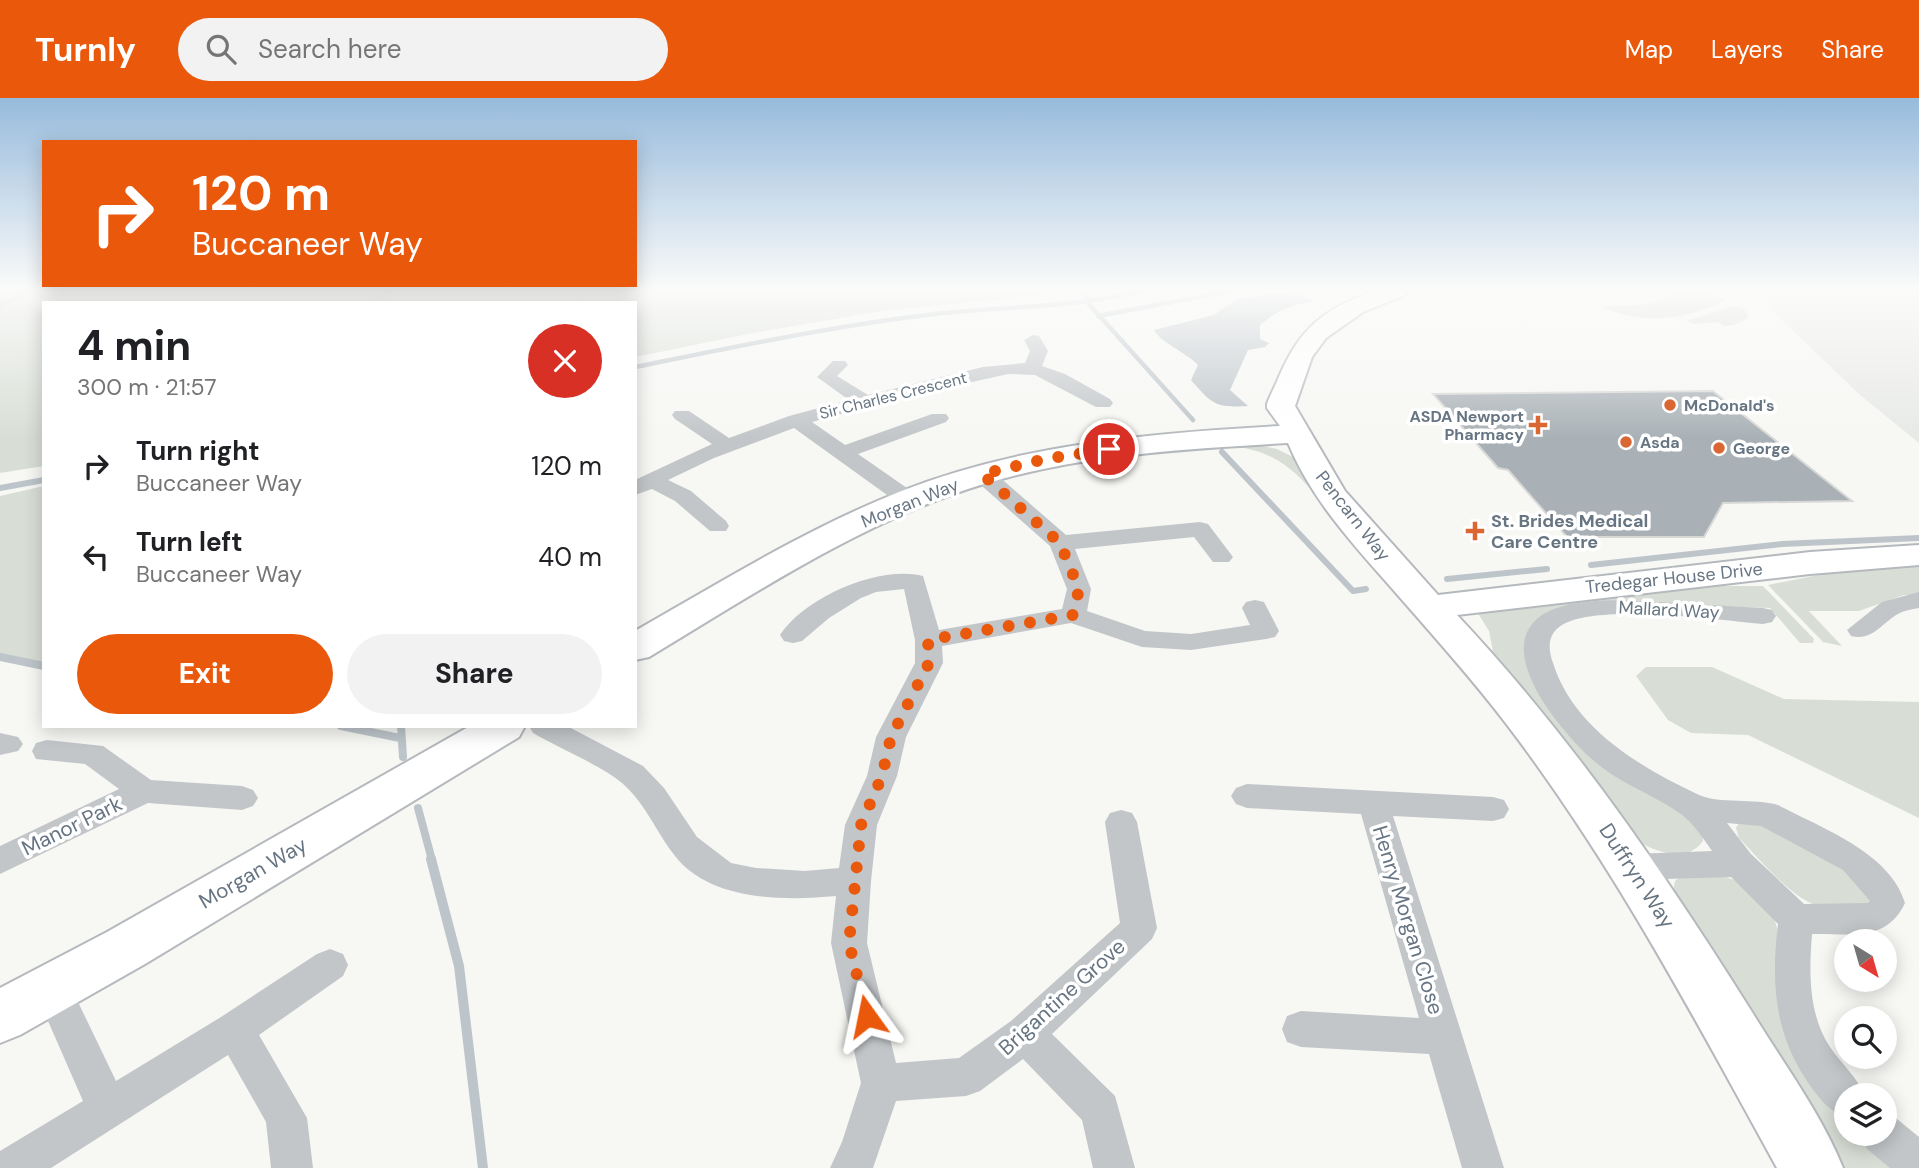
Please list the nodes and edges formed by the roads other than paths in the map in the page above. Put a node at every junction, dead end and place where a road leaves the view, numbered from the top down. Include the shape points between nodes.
1 (1032, 340) dead end
2 (1313, 340) edge
3 (839, 365) dead end
4 (1032, 369) junction
5 (864, 401) junction
6 (1103, 403) dead end
7 (939, 418) dead end
8 (796, 420) junction
9 (660, 423) dead end
10 (1294, 425) junction
11 (727, 444) junction
12 (842, 453) junction
13 (982, 474) junction
14 (643, 484) edge
15 (909, 500) junction
16 (718, 526) dead end
17 (1060, 543) junction
18 (1919, 555) edge
19 (1220, 557) dead end
20 (1919, 600) edge
21 (1429, 607) junction
22 (1255, 608) dead end
23 (1073, 615) junction
24 (1763, 615) dead end
25 (1860, 630) dead end
26 (793, 635) dead end
27 (928, 640) junction
28 (637, 647) edge
29 (501, 728) edge
30 (547, 728) edge
31 (47, 751) dead end
32 (144, 791) junction
33 (1247, 796) dead end
34 (242, 798) dead end
35 (1373, 802) junction
36 (1695, 808) junction
37 (1493, 809) dead end
38 (1121, 822) dead end
39 (0, 861) edge
40 (1739, 863) junction
41 (1633, 867) junction
42 (854, 881) junction
43 (1796, 919) junction
44 (330, 965) dead end
45 (53, 989) junction
46 (0, 1017) edge
47 (1301, 1029) dead end
48 (235, 1030) junction
49 (1025, 1034) junction
50 (1443, 1037) junction
51 (881, 1083) junction
52 (1834, 1083) edge
53 (108, 1109) junction
54 (1896, 1146) edge
55 (1919, 1165) edge
56 (12, 1168) edge
57 (292, 1168) edge
58 (851, 1168) edge
59 (1114, 1168) edge
60 (1483, 1168) edge
61 (1812, 1168) edge

1 - 4 street via 1039,351
2 - 10 street, Pencarn Way via 1282,393 1281,408
3 - 5 street via 826,377
4 - 5 street, Sir Charles Crescent via 982,373
4 - 6 street
5 - 8 street, Sir Charles Crescent
7 - 12 street
8 - 11 street, Sir Charles Crescent
8 - 12 street, Sir Charles Crescent
9 - 11 street via 684,412
10 - 13 street, Morgan Way via 1046,459
10 - 21 street, Pencarn Way via 1332,497
11 - 14 street, Sir Charles Crescent
12 - 15 street, Sir Charles Crescent
13 - 15 street, Morgan Way
13 - 17 street
14 - 16 street via 683,496
15 - 28 street, Morgan Way via 797,556
17 - 19 street via 1200,529
17 - 23 street via 1079,589
18 - 21 street, Tredegar House Drive via 1810,563
20 - 25 street via 1891,607
21 - 41 street, Duffryn Way via 1542,741
22 - 23 street via 1266,631 1191,642 1142,639
23 - 27 street
24 - 36 street, Mallard Way via 1590,608 1548,622 1535,643 1550,690 1584,736 1630,771
26 - 27 street via 842,600 917,574
27 - 42 street via 929,663 891,737 882,776 861,825
29 - 45 street, Morgan Way
30 - 42 street via 632,774 653,796 685,846 722,875 805,885
31 - 32 street, Manor Park via 92,754
32 - 34 street, Manor Park
32 - 39 street, Manor Park
33 - 35 street, Henry Morgan Close
35 - 37 street, Henry Morgan Close
35 - 50 street, Henry Morgan Close
36 - 40 street, Mallard Way
36 - 43 street, Mallard Way via 1767,814 1855,861 1888,903 1870,918
38 - 49 street, Brigantine Grove via 1139,928
40 - 41 street
40 - 43 street, Mallard Way
41 - 61 street, Duffryn Way
42 - 51 street via 849,943
43 - 52 street via 1791,986 1795,1015 1803,1038
44 - 48 street
45 - 46 street, Morgan Way
45 - 53 street
47 - 50 street, Henry Morgan Close
48 - 53 street
48 - 57 street via 286,1118
49 - 51 street, Brigantine Grove via 966,1077
49 - 59 street via 1100,1110
50 - 60 street, Henry Morgan Close
51 - 58 street
53 - 56 street
54 - 55 street

